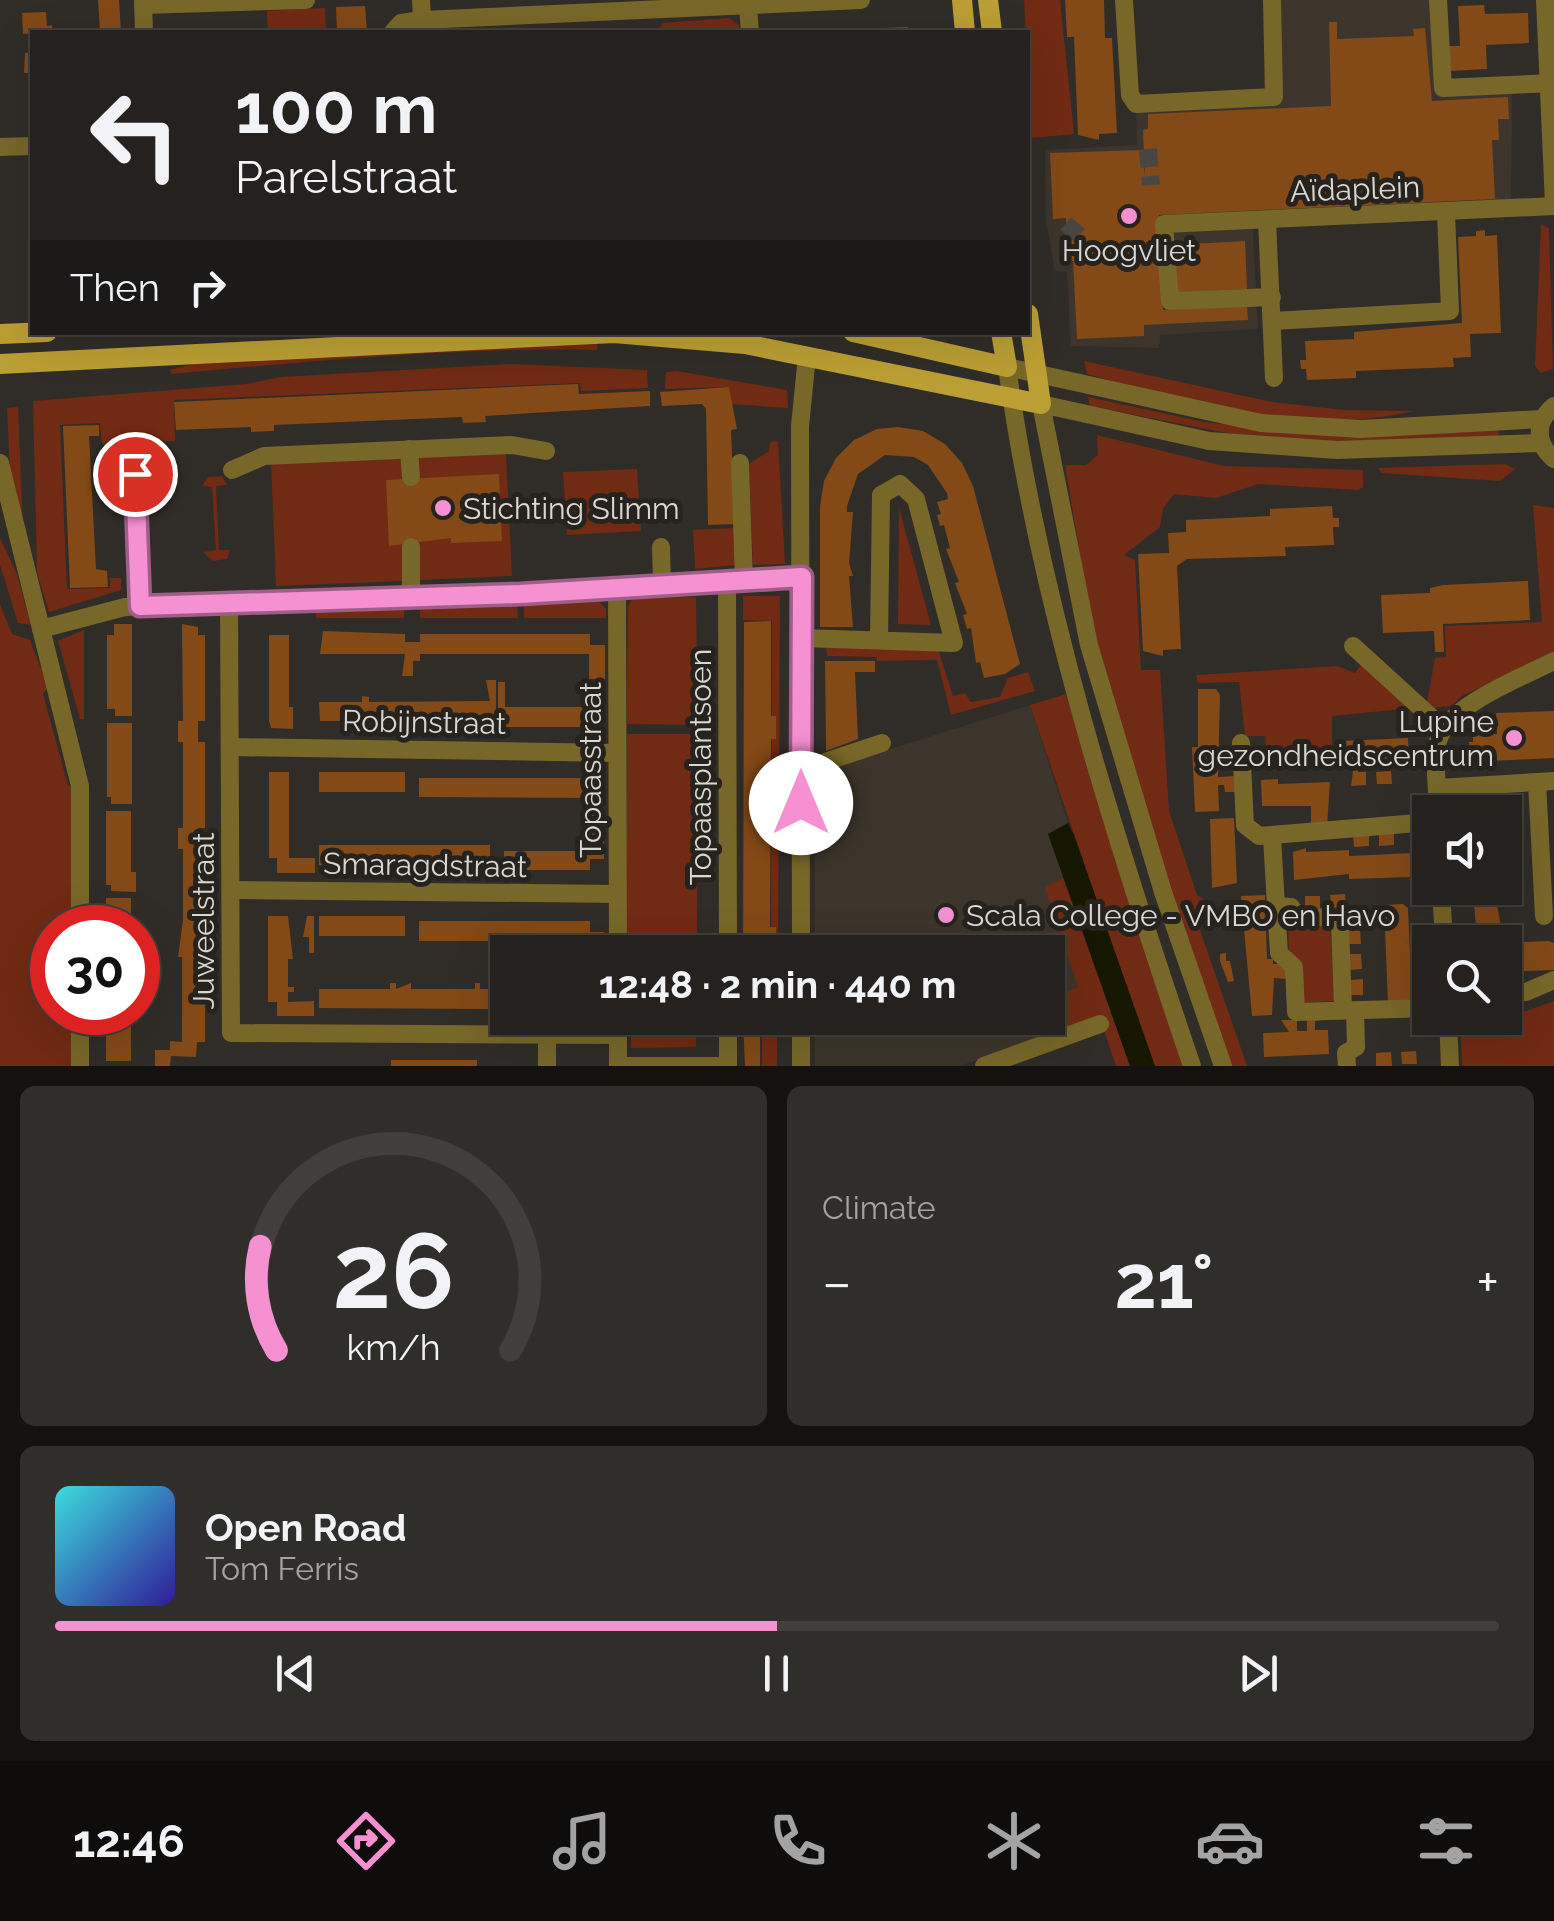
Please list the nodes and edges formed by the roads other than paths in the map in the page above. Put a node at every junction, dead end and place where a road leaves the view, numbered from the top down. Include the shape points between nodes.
1 (306, 0) edge
2 (421, 0) edge
3 (861, 0) edge
4 (962, 0) edge
5 (988, 0) edge
6 (1124, 0) edge
7 (1272, 0) edge
8 (1438, 0) edge
9 (1544, 0) edge
10 (143, 2) edge
11 (564, 7) edge
12 (748, 7) junction
13 (422, 20) junction
14 (641, 22) edge
15 (144, 30) edge
16 (395, 30) edge
17 (750, 30) edge
18 (965, 30) edge
19 (992, 30) edge
20 (1552, 84) edge
21 (30, 146) edge
22 (0, 147) edge
23 (1554, 205) edge
24 (1446, 213) junction
25 (1268, 220) junction
26 (1272, 297) junction
27 (1273, 321) junction
28 (1030, 329) edge
29 (30, 333) edge
30 (0, 334) edge
31 (553, 335) edge
32 (670, 335) edge
33 (866, 335) edge
34 (1002, 335) edge
35 (807, 356) junction
36 (0, 364) edge
37 (1007, 367) junction
38 (1036, 374) junction
39 (1274, 378) dead end
40 (1012, 398) junction
41 (1041, 404) junction
42 (1548, 413) edge
43 (1541, 444) junction
44 (409, 450) junction
45 (546, 450) dead end
46 (1554, 459) edge
47 (0, 463) edge
48 (740, 463) dead end
49 (232, 470) dead end
50 (135, 474) dead end
51 (412, 477) dead end
52 (0, 526) edge
53 (411, 547) dead end
54 (661, 547) dead end
55 (22, 567) junction
56 (802, 577) junction
57 (736, 581) junction
58 (662, 584) junction
59 (617, 587) junction
60 (410, 597) junction
61 (229, 603) junction
62 (140, 606) junction
63 (41, 629) junction
64 (802, 638) junction
65 (878, 640) junction
66 (1353, 646) dead end
67 (1554, 662) edge
68 (1444, 729) junction
69 (1240, 743) dead end
70 (882, 744) dead end
71 (230, 747) junction
72 (617, 753) junction
73 (801, 770) junction
74 (1546, 781) edge
75 (1438, 788) junction
76 (1438, 795) edge
77 (1412, 824) edge
78 (1272, 838) junction
79 (231, 890) junction
80 (618, 894) junction
81 (80, 905) edge
82 (1276, 906) junction
83 (1544, 916) dead end
84 (618, 935) edge
85 (728, 935) edge
86 (801, 935) edge
87 (1554, 980) edge
88 (1522, 992) edge
89 (1412, 1008) edge
90 (1349, 1010) junction
91 (1100, 1024) dead end
92 (80, 1035) edge
93 (490, 1035) edge
94 (547, 1035) edge
95 (618, 1035) edge
96 (728, 1035) edge
97 (801, 1035) edge
98 (1449, 1035) edge
99 (80, 1066) edge
100 (547, 1066) edge
101 (801, 1066) edge
102 (984, 1066) edge
103 (1192, 1066) edge
104 (1223, 1066) edge
105 (1347, 1066) edge
106 (1450, 1066) edge

1 - 10 street
2 - 13 street
3 - 12 street
4 - 18 main road
5 - 19 main road
6 - 7 street via 1130,96 1136,104 1274,97
8 - 20 street via 1443,88
9 - 20 street
10 - 15 street
11 - 13 street
11 - 14 street
12 - 14 street
12 - 17 street
13 - 16 street
20 - 23 street
21 - 22 street
23 - 24 street, Aïdaplein
24 - 25 street, Aïdaplein
24 - 27 street, Aïdaplein via 1450,311
25 - 26 street, Aïdaplein
25 - 26 street, Aïdaplein via 1164,224 1170,301
26 - 27 street, Aïdaplein
27 - 39 street, Aïdaplein
28 - 38 main road
29 - 30 main road
31 - 36 main road
32 - 35 main road
33 - 37 main road
34 - 37 main road
35 - 40 main road
35 - 56 street
37 - 38 street
37 - 40 street
38 - 41 main road
38 - 42 street via 1261,423 1361,429
40 - 41 main road
40 - 103 street via 1065,645 1137,902
41 - 43 street via 1210,441 1337,450
41 - 104 street via 1090,645
42 - 43 street
43 - 46 street
44 - 45 street
44 - 49 street via 264,456
44 - 51 street
47 - 55 street
48 - 57 street, Topaasplantsoen
50 - 62 street
52 - 55 street
53 - 60 street
54 - 58 street
55 - 63 street
56 - 57 street
56 - 64 street
57 - 58 street
57 - 85 street, Topaasplantsoen
58 - 59 street
59 - 60 street
59 - 72 street, Topaasstraat
60 - 61 street
61 - 62 street
61 - 71 street, Juweelstraat
62 - 63 street
63 - 81 street via 80,786
64 - 65 street
64 - 73 street
65 - 65 street via 881,495 900,484 916,499 954,643
66 - 68 street
67 - 68 street via 1482,697
68 - 75 street
69 - 78 street via 1245,825
70 - 73 street
71 - 72 street, Robijnstraat
71 - 79 street, Juweelstraat
72 - 80 street, Topaasstraat
73 - 86 street
74 - 75 street
74 - 83 street
75 - 76 street
77 - 78 street
78 - 82 street
79 - 80 street, Smaragdstraat
79 - 93 street, Juweelstraat via 231,1033
80 - 84 street, Topaasstraat
82 - 90 street via 1340,925
82 - 90 street via 1279,954 1294,967 1296,1012
87 - 88 street
89 - 90 street
90 - 105 street via 1356,1047 1346,1053
91 - 102 street
92 - 99 street
94 - 100 street
95 - 96 street via 618,1066 728,1066
97 - 101 street
98 - 106 street

